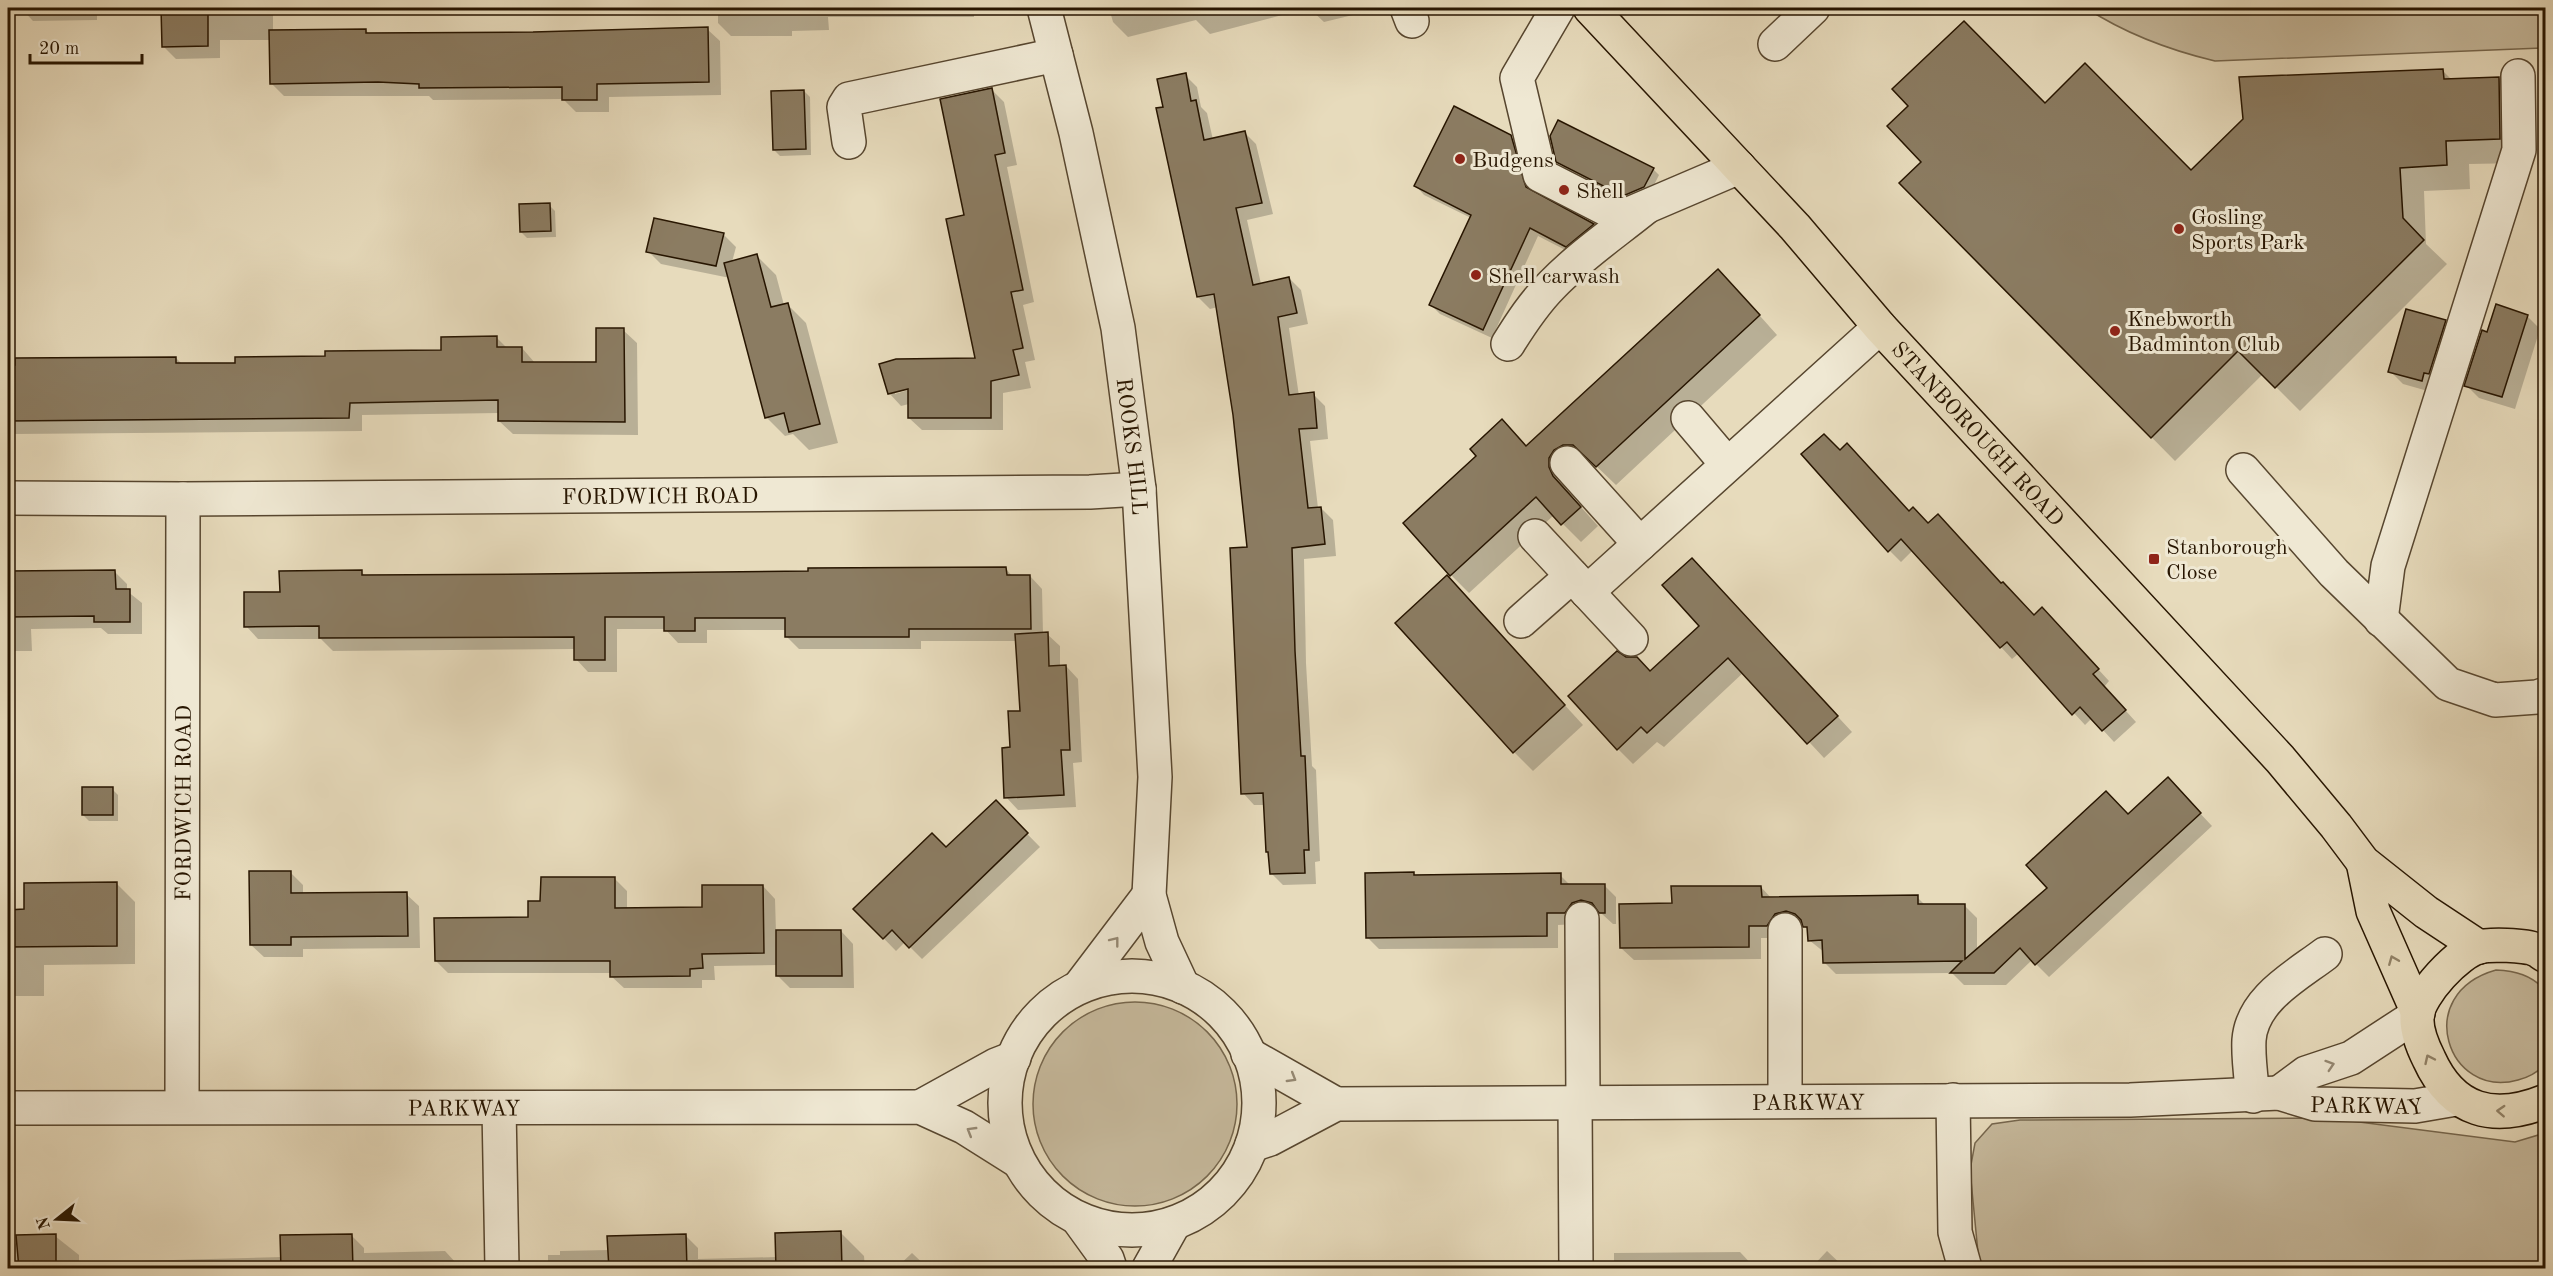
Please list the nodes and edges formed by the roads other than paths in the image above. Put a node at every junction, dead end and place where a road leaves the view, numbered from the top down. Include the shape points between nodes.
1 (1044, 8) edge
2 (1558, 8) edge
3 (1590, 8) edge
4 (1813, 8) edge
5 (1775, 44) dead end
6 (1056, 55) junction
7 (2518, 76) dead end
8 (849, 142) dead end
9 (1739, 167) junction
10 (1646, 207) junction
11 (1880, 327) junction
12 (1508, 344) dead end
13 (1688, 418) dead end
14 (1567, 463) dead end
15 (1727, 464) junction
16 (2243, 470) dead end
17 (1139, 489) junction
18 (8, 498) edge
19 (183, 499) junction
20 (1535, 536) dead end
21 (1640, 544) junction
22 (1580, 584) junction
23 (2381, 620) junction
24 (1521, 621) dead end
25 (1630, 639) dead end
26 (2546, 694) edge
27 (2363, 862) junction
28 (1149, 895) junction
29 (1582, 919) dead end
30 (1785, 930) dead end
31 (2479, 947) junction
32 (2541, 950) edge
33 (2325, 954) dead end
34 (1080, 986) junction
35 (1183, 987) junction
36 (2418, 1014) junction
37 (1248, 1054) junction
38 (1014, 1058) junction
39 (2266, 1095) junction
40 (2456, 1099) junction
41 (1953, 1100) junction
42 (1785, 1101) junction
43 (2546, 1101) edge
44 (1579, 1102) junction
45 (1336, 1104) junction
46 (182, 1107) junction
47 (921, 1107) junction
48 (8, 1108) edge
49 (499, 1108) junction
50 (1252, 1145) junction
51 (1018, 1161) junction
52 (1078, 1219) junction
53 (1172, 1227) junction
54 (502, 1269) edge
55 (1110, 1269) edge
56 (1149, 1269) edge
57 (1576, 1269) edge
58 (1965, 1269) edge

1 - 6 street, ROOKS HILL
2 - 10 street via 1517,78 1540,175 1622,217
3 - 9 main road, STANBOROUGH ROAD
4 - 5 street
6 - 8 street via 849,99 844,107
6 - 17 street, ROOKS HILL via 1118,328
7 - 23 street via 2519,150 2388,566
9 - 10 street
9 - 11 main road, STANBOROUGH ROAD
10 - 12 street via 1551,286 1526,314
11 - 15 street
11 - 27 main road, STANBOROUGH ROAD via 2280,759
13 - 15 street
14 - 21 street
15 - 21 street
16 - 23 street
17 - 19 street, FORDWICH ROAD
17 - 28 street, ROOKS HILL via 1155,777
18 - 19 street, FORDWICH ROAD
19 - 46 street, FORDWICH ROAD
20 - 22 street
21 - 22 street
22 - 24 street
22 - 25 street
23 - 26 street via 2448,684 2496,700
27 - 31 main road, STANBOROUGH ROAD via 2426,912
36 -> 27 main road, STANBOROUGH ROAD via 2373,911
34 -> 28 street
28 - 35 street, ROOKS HILL via 1162,942
29 - 44 street
30 - 42 street
31 - 32 main road
31 - 36 main road via 2454,962 2431,986
33 - 39 street via 2268,998 2258,1012 2249,1038
34 - 35 street via 1121,976
34 - 38 street via 1048,1007 1024,1035
35 - 37 street via 1203,996 1234,1027
39 -> 36 street, PARKWAY via 2306,1073 2351,1058
40 -> 36 main road, STANBOROUGH ROAD via 2437,1076 2421,1043
37 -> 45 street
37 - 50 street via 1254,1065 1260,1108
38 - 47 street, PARKWAY
38 - 51 street via 1005,1107
39 - 40 street, PARKWAY via 2315,1104 2415,1106
39 - 41 street, PARKWAY
43 -> 40 main road via 2520,1111 2500,1112
41 - 42 street, PARKWAY
41 - 58 street via 1955,1232
42 - 44 street, PARKWAY
44 - 45 street, PARKWAY
44 - 57 street
45 - 50 street, PARKWAY
46 - 48 street, PARKWAY
46 - 49 street, PARKWAY
47 - 49 street, PARKWAY
51 -> 47 street, PARKWAY via 964,1126
49 - 54 street
50 - 53 street via 1236,1178 1206,1207
51 - 52 street via 1051,1201
52 - 53 street via 1108,1228
52 - 55 street via 1107,1258
53 - 56 street

